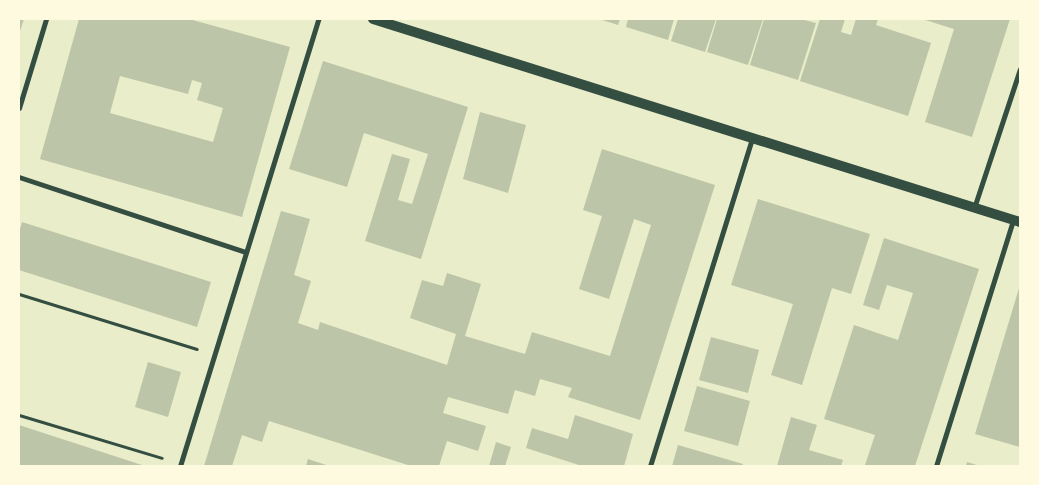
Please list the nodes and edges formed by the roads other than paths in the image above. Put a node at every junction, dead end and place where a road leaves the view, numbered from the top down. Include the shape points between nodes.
1 (46, 19) edge
2 (318, 19) edge
3 (373, 19) edge
4 (1020, 69) edge
5 (19, 108) edge
6 (752, 138) junction
7 (19, 177) edge
8 (974, 208) junction
9 (1017, 221) edge
10 (246, 252) junction
11 (180, 465) edge
12 (650, 466) edge
13 (936, 466) edge

1 - 5 street
2 - 10 street
3 - 6 main road
4 - 8 street
6 - 8 main road
6 - 12 street
7 - 10 street
8 - 9 main road
9 - 13 street
10 - 11 street

